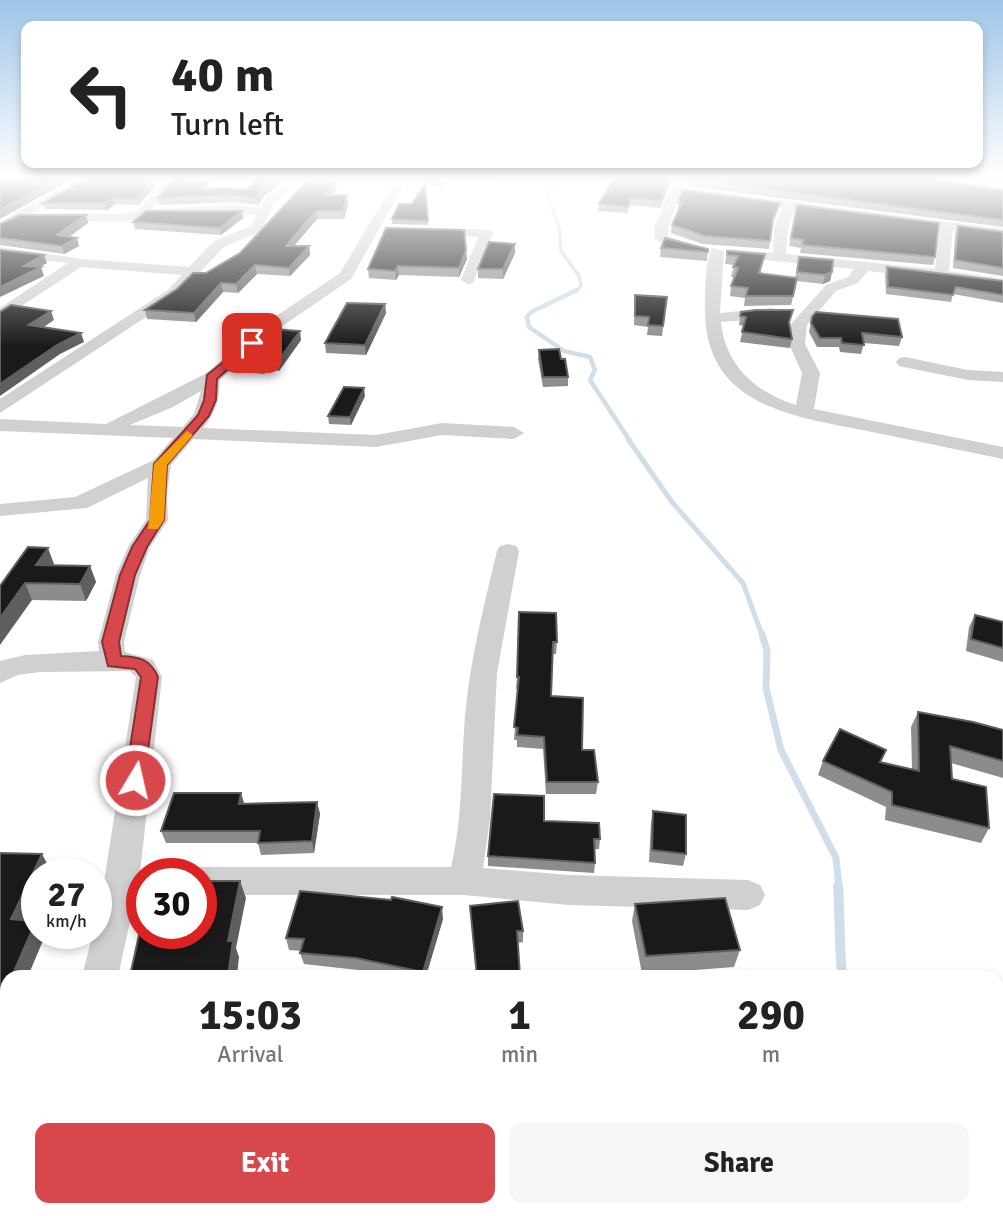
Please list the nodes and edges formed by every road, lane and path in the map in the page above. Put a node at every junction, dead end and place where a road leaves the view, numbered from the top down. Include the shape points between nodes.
1 (245, 233) edge
2 (377, 233) edge
3 (478, 233) edge
4 (662, 233) edge
5 (783, 233) edge
6 (946, 233) edge
7 (0, 251) edge
8 (717, 251) junction
9 (779, 257) junction
10 (78, 264) junction
11 (864, 266) junction
12 (195, 272) junction
13 (942, 274) junction
14 (468, 280) dead end
15 (1003, 283) edge
16 (809, 313) junction
17 (0, 315) edge
18 (712, 318) junction
19 (905, 362) dead end
20 (1003, 377) edge
21 (211, 378) junction
22 (0, 407) edge
23 (804, 412) junction
24 (0, 413) edge
25 (0, 425) edge
26 (45, 426) junction
27 (108, 427) junction
28 (191, 431) junction
29 (514, 433) dead end
30 (1003, 453) edge
31 (161, 464) junction
32 (0, 510) edge
33 (508, 551) dead end
34 (114, 662) junction
35 (0, 674) edge
36 (134, 858) edge
37 (217, 881) edge
38 (464, 881) junction
39 (747, 895) dead end
40 (126, 899) edge
41 (102, 970) edge

1 - 12 street via 219,244
2 - 21 street via 335,286 272,326
3 - 14 street via 486,233
4 - 8 street via 669,243
5 - 9 street
6 - 13 street
7 - 10 street
8 - 9 street
8 - 18 street
9 - 11 street
10 - 12 street
10 - 17 street
11 - 13 street
11 - 16 street via 853,280 831,288
12 - 22 street via 173,293
13 - 15 street
16 - 18 street via 754,312
16 - 23 street via 799,324 797,337 811,373
18 - 23 street via 732,373 759,394 787,409
19 - 20 street
21 - 27 street via 167,404
21 - 28 street via 210,400
23 - 30 street
24 - 26 street
25 - 26 street
26 - 27 street
27 - 28 street
28 - 29 street via 376,441 442,429
28 - 31 street
31 - 32 street via 79,503
31 - 34 street via 157,520 128,575 111,642
33 - 38 street via 486,651 473,848
34 - 35 street via 33,664 10,667
34 - 36 street via 138,663 149,677
37 - 38 street
38 - 39 street via 569,890
40 - 41 street

